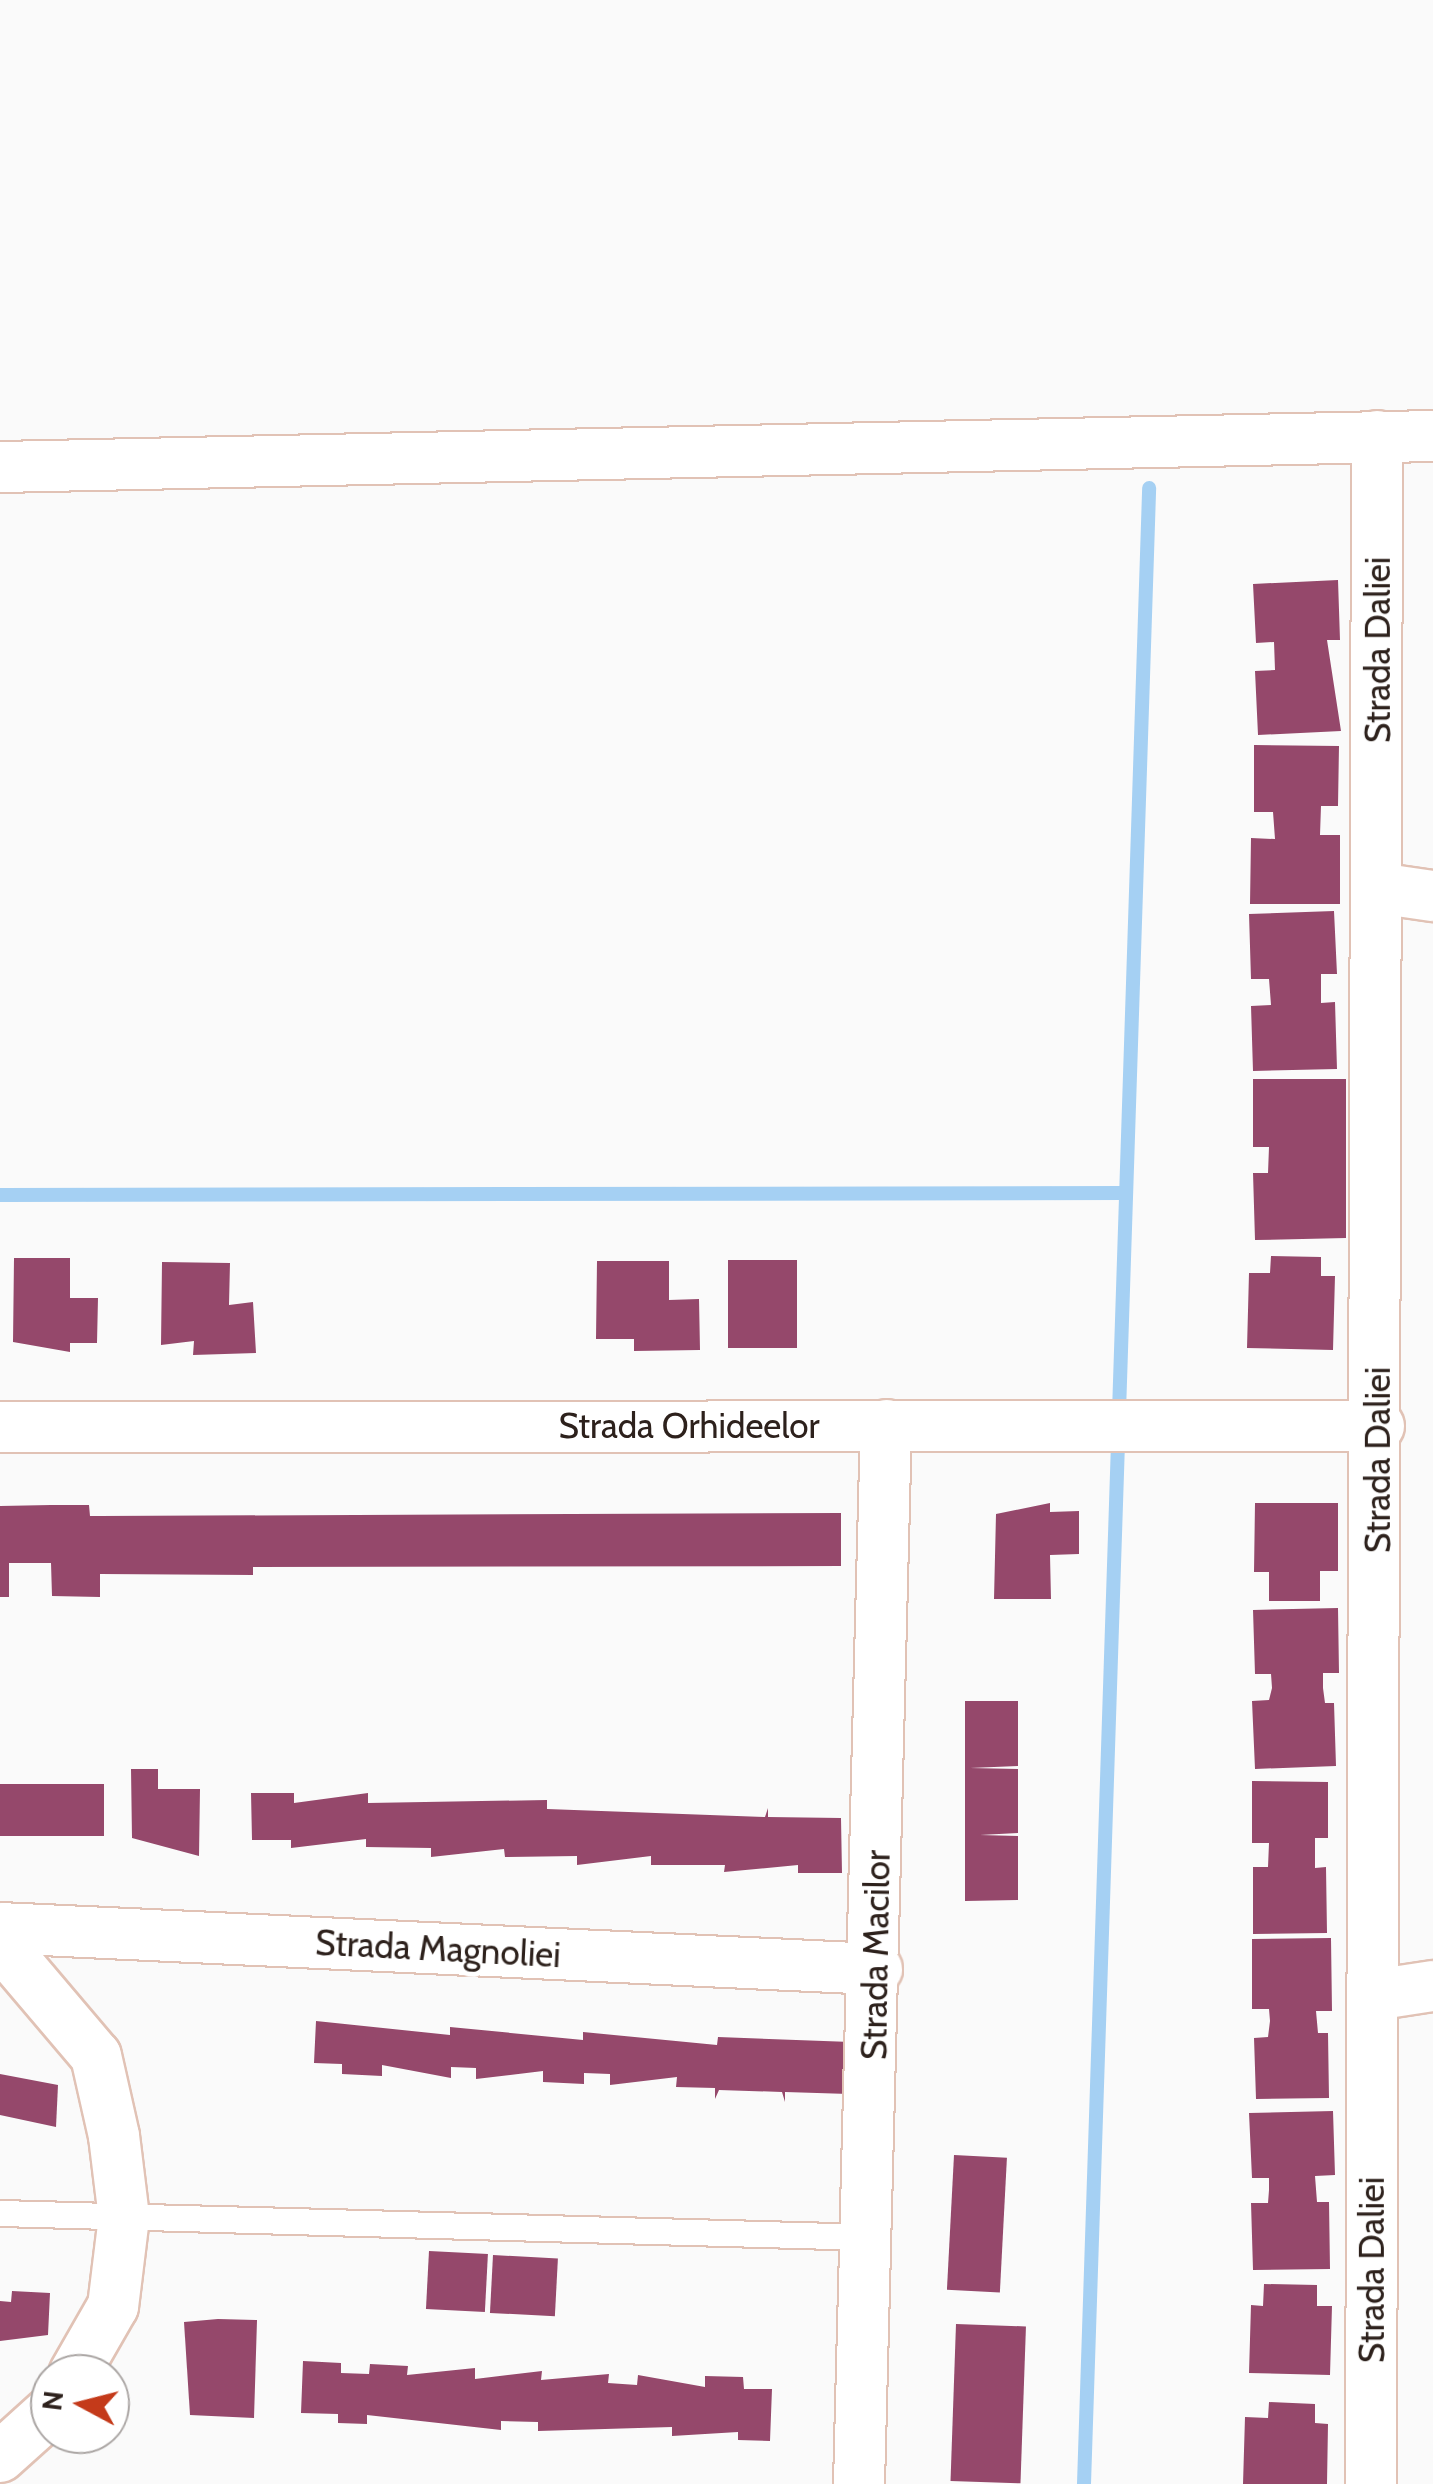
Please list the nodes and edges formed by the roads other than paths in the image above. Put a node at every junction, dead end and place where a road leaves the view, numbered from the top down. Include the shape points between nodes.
1 (1377, 436) junction
2 (1433, 436) edge
3 (0, 467) edge
4 (1378, 888) junction
5 (1433, 896) edge
6 (886, 1425) junction
7 (1379, 1426) junction
8 (0, 1427) edge
9 (0, 1928) edge
10 (0, 1943) edge
11 (877, 1969) junction
12 (1433, 1986) edge
13 (1374, 1995) junction
14 (0, 2213) edge
15 (124, 2218) junction
16 (868, 2237) junction
17 (86, 2354) edge
18 (30, 2430) edge
19 (0, 2457) edge
20 (859, 2484) edge
21 (1371, 2484) edge

1 - 2 street
1 - 3 street
1 - 4 street, Strada Daliei
4 - 5 street
4 - 7 street, Strada Daliei
6 - 7 street, Strada Orhideelor
6 - 8 street, Strada Orhideelor
6 - 11 street, Strada Macilor
7 - 13 street, Strada Daliei
9 - 11 street, Strada Magnoliei
10 - 15 street via 96,2056
11 - 16 street, Strada Macilor
12 - 13 street
13 - 21 street, Strada Daliei
14 - 15 lane
15 - 16 lane
15 - 17 street via 114,2306
16 - 20 street, Strada Macilor
18 - 19 street

